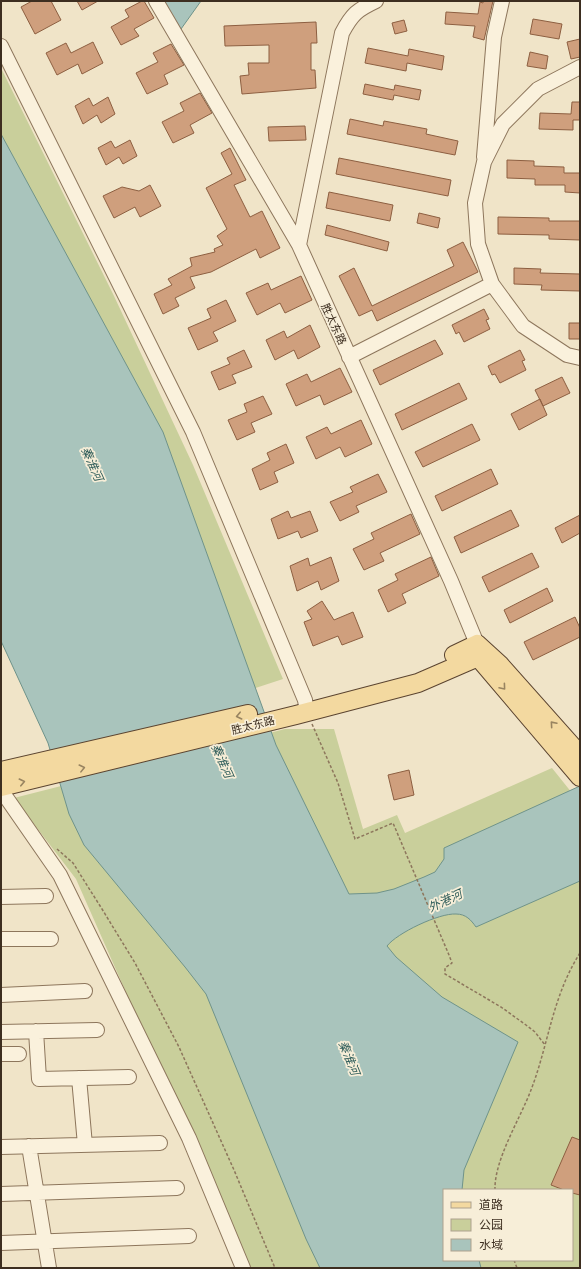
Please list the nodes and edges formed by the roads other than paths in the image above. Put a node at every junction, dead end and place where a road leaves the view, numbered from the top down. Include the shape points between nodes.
1 (156, 1) edge
2 (376, 1) edge
3 (502, 1) edge
4 (1, 46) edge
5 (580, 67) edge
6 (484, 162) junction
7 (298, 245) junction
8 (492, 284) junction
9 (349, 357) junction
10 (580, 358) edge
11 (478, 651) junction
12 (300, 707) junction
13 (574, 756) edge
14 (42, 770) junction
15 (1, 771) edge
16 (580, 777) edge
17 (1, 789) edge
18 (46, 896) dead end
19 (1, 897) edge
20 (1, 939) edge
21 (51, 939) dead end
22 (85, 991) dead end
23 (1, 995) edge
24 (97, 1030) dead end
25 (36, 1031) junction
26 (1, 1032) edge
27 (1, 1054) edge
28 (19, 1054) dead end
29 (129, 1077) dead end
30 (79, 1078) junction
31 (160, 1143) dead end
32 (85, 1145) junction
33 (30, 1146) junction
34 (1, 1147) edge
35 (177, 1188) dead end
36 (37, 1193) junction
37 (1, 1194) edge
38 (189, 1236) dead end
39 (45, 1241) junction
40 (1, 1243) edge
41 (49, 1268) edge
42 (243, 1268) edge

1 - 7 street, 胜太东路
2 - 7 street via 361,8 349,19 342,33
3 - 6 street via 494,37
4 - 12 street via 193,432
5 - 6 street via 538,89 503,124
6 - 8 street via 475,203 478,244
7 - 9 street, 胜太东路
8 - 9 street
8 - 10 street via 523,326 567,355
9 - 11 street, 胜太东路 via 448,574
11 - 12 main road, 胜太东路 via 418,683
11 - 13 main road, 胜太东路
12 - 14 main road, 胜太东路
13 - 16 main road, 胜太东路
14 - 15 main road, 胜太东路
17 -> 14 main road, 胜太东路
17 - 42 street via 60,875 189,1138
18 - 19 street
20 - 21 street
22 - 23 street
24 - 25 street
25 - 26 street
25 - 30 street via 39,1079
27 - 28 street
29 - 30 street
30 - 32 street
31 - 32 street
32 - 33 street
33 - 34 street
33 - 36 street
35 - 36 street
36 - 37 street
36 - 39 street
38 - 39 street
39 - 40 street
39 - 41 street

